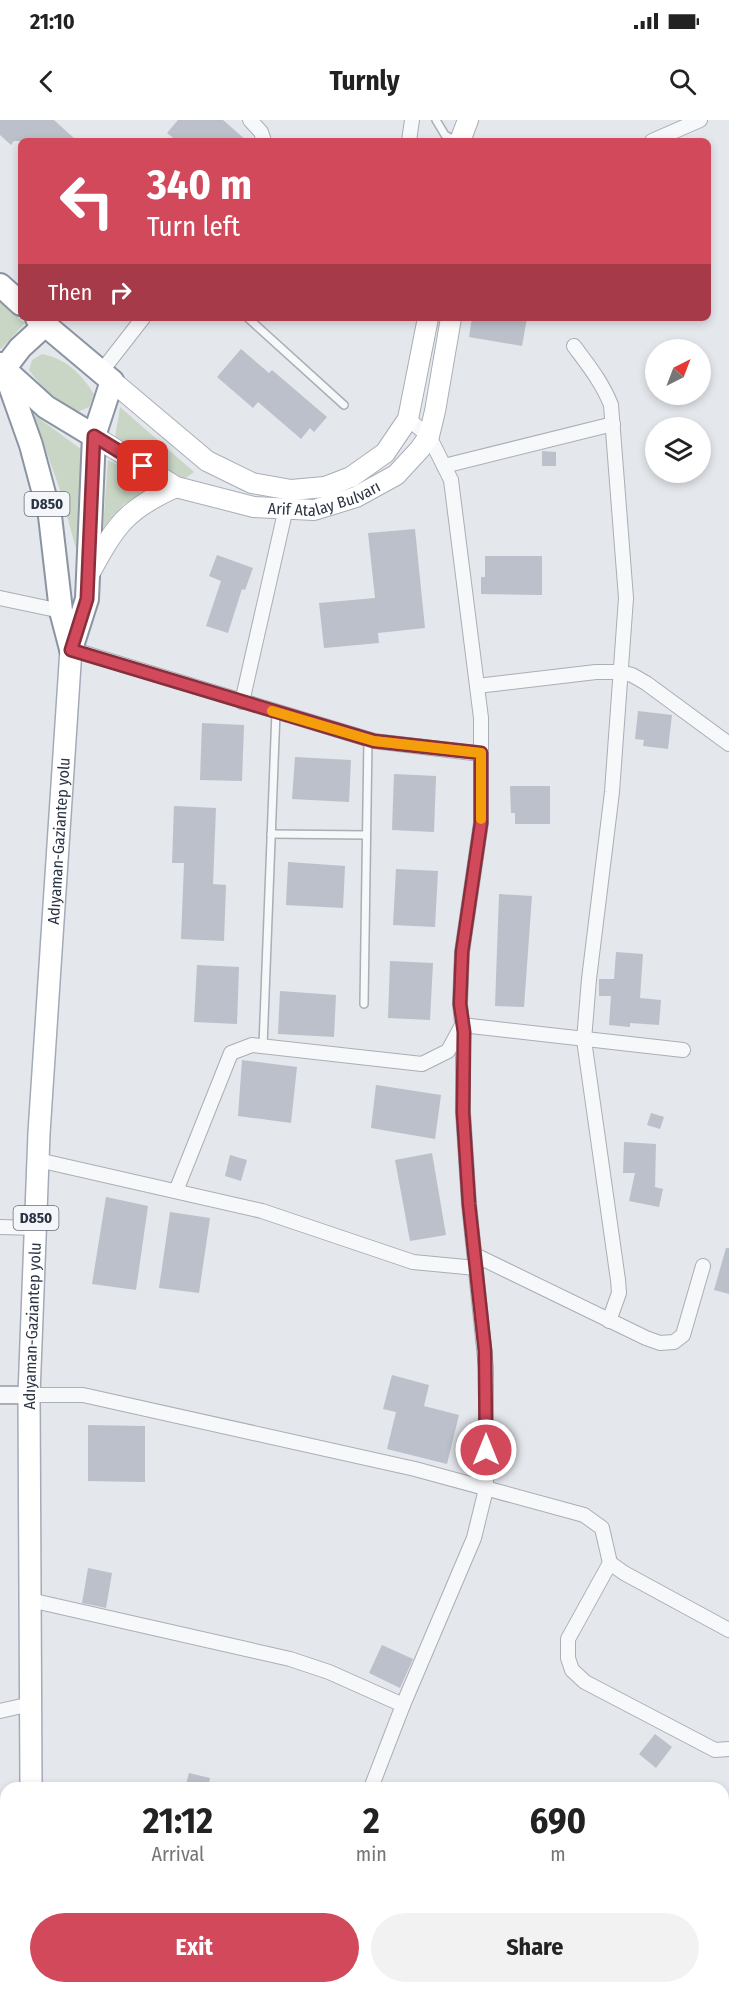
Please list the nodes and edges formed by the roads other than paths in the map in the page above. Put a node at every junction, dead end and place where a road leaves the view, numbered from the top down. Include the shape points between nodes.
1 (250, 120) edge
2 (412, 120) edge
3 (436, 120) edge
4 (468, 120) edge
5 (700, 120) edge
6 (263, 138) edge
7 (409, 138) edge
8 (452, 138) edge
9 (459, 138) edge
10 (471, 138) edge
11 (659, 138) edge
12 (0, 285) edge
13 (18, 300) edge
14 (141, 321) edge
15 (251, 321) edge
16 (427, 321) edge
17 (450, 321) edge
18 (41, 322) edge
19 (574, 346) dead end
20 (1, 367) edge
21 (107, 376) junction
22 (344, 405) dead end
23 (408, 419) junction
24 (613, 424) junction
25 (94, 436) junction
26 (429, 436) junction
27 (444, 466) junction
28 (176, 487) junction
29 (286, 508) junction
30 (88, 576) junction
31 (0, 598) edge
32 (61, 611) junction
33 (71, 650) junction
34 (620, 672) junction
35 (477, 686) junction
36 (242, 702) junction
37 (276, 712) junction
38 (368, 739) junction
39 (729, 744) edge
40 (481, 753) junction
41 (271, 834) junction
42 (366, 835) junction
43 (364, 1004) dead end
44 (462, 1025) junction
45 (584, 1040) junction
46 (263, 1046) junction
47 (683, 1050) dead end
48 (38, 1160) junction
49 (176, 1191) junction
50 (0, 1227) edge
51 (36, 1227) junction
52 (476, 1262) junction
53 (703, 1266) dead end
54 (609, 1321) junction
55 (0, 1395) edge
56 (29, 1395) junction
57 (486, 1489) junction
58 (610, 1563) junction
59 (30, 1600) junction
60 (729, 1630) edge
61 (31, 1704) junction
62 (403, 1705) junction
63 (0, 1711) edge
64 (729, 1749) edge
65 (31, 1782) edge
66 (373, 1782) edge

1 - 6 street
2 - 7 street
3 - 8 lane
4 - 9 main road
4 - 10 main road
5 - 11 street
12 - 13 highway
14 - 21 street
15 - 22 lane
16 - 23 main road, Arif Atalay Bulvarı
17 - 26 main road, Arif Atalay Bulvarı
18 - 20 highway
18 - 21 highway
19 - 24 street via 605,390
20 - 25 highway via 46,407
20 - 32 highway, D850 via 32,445 50,516
21 - 23 main road, Arif Atalay Bulvarı via 207,461 252,483 291,490 325,487 351,477 385,453
21 - 25 highway, D850
23 - 26 street
24 - 27 street
24 - 34 street via 626,598
25 - 28 main road, Arif Atalay Bulvarı
25 - 30 highway, D850
26 - 27 street
26 - 29 main road, Arif Atalay Bulvarı via 396,475 356,497 314,510
27 - 35 street via 451,480
28 - 29 main road, Arif Atalay Bulvarı via 254,507
28 - 30 main road via 149,499 120,523
29 - 36 street
30 - 33 highway, D850 via 87,599
31 - 32 street
32 - 33 highway, D850
33 - 36 street
33 - 48 main road, Adıyaman-Gaziantep yolu / D850
34 - 35 street
34 - 39 street via 646,683
34 - 45 street via 612,792
35 - 40 street
36 - 37 street
37 - 38 street
37 - 41 lane
38 - 40 street
38 - 42 lane
40 - 44 street via 481,823 462,952
41 - 42 lane
41 - 46 lane
42 - 43 lane
44 - 45 street
44 - 46 street via 448,1051 422,1064
44 - 52 street via 463,1112
45 - 47 street
45 - 54 street via 618,1280 619,1293
46 - 49 street via 252,1045 231,1053
48 - 49 street
48 - 51 main road, Adıyaman-Gaziantep yolu / D850
49 - 52 street via 262,1211 413,1262
50 - 51 street
51 - 56 main road, Adıyaman-Gaziantep yolu / D850
52 - 54 street
52 - 57 street via 486,1368
53 - 54 street via 683,1335 674,1342 660,1343
55 - 56 street
56 - 57 street via 83,1395 415,1469
56 - 59 main road, Adıyaman-Gaziantep yolu / D850
57 - 58 street via 584,1515 602,1528
57 - 62 street via 474,1538
58 - 60 street
58 - 64 street via 568,1639 568,1658 573,1670 585,1682 715,1749
59 - 61 main road, Adıyaman-Gaziantep yolu / D850
59 - 62 street via 290,1659
61 - 63 street
61 - 65 main road, Adıyaman-Gaziantep yolu / D850
62 - 66 street

